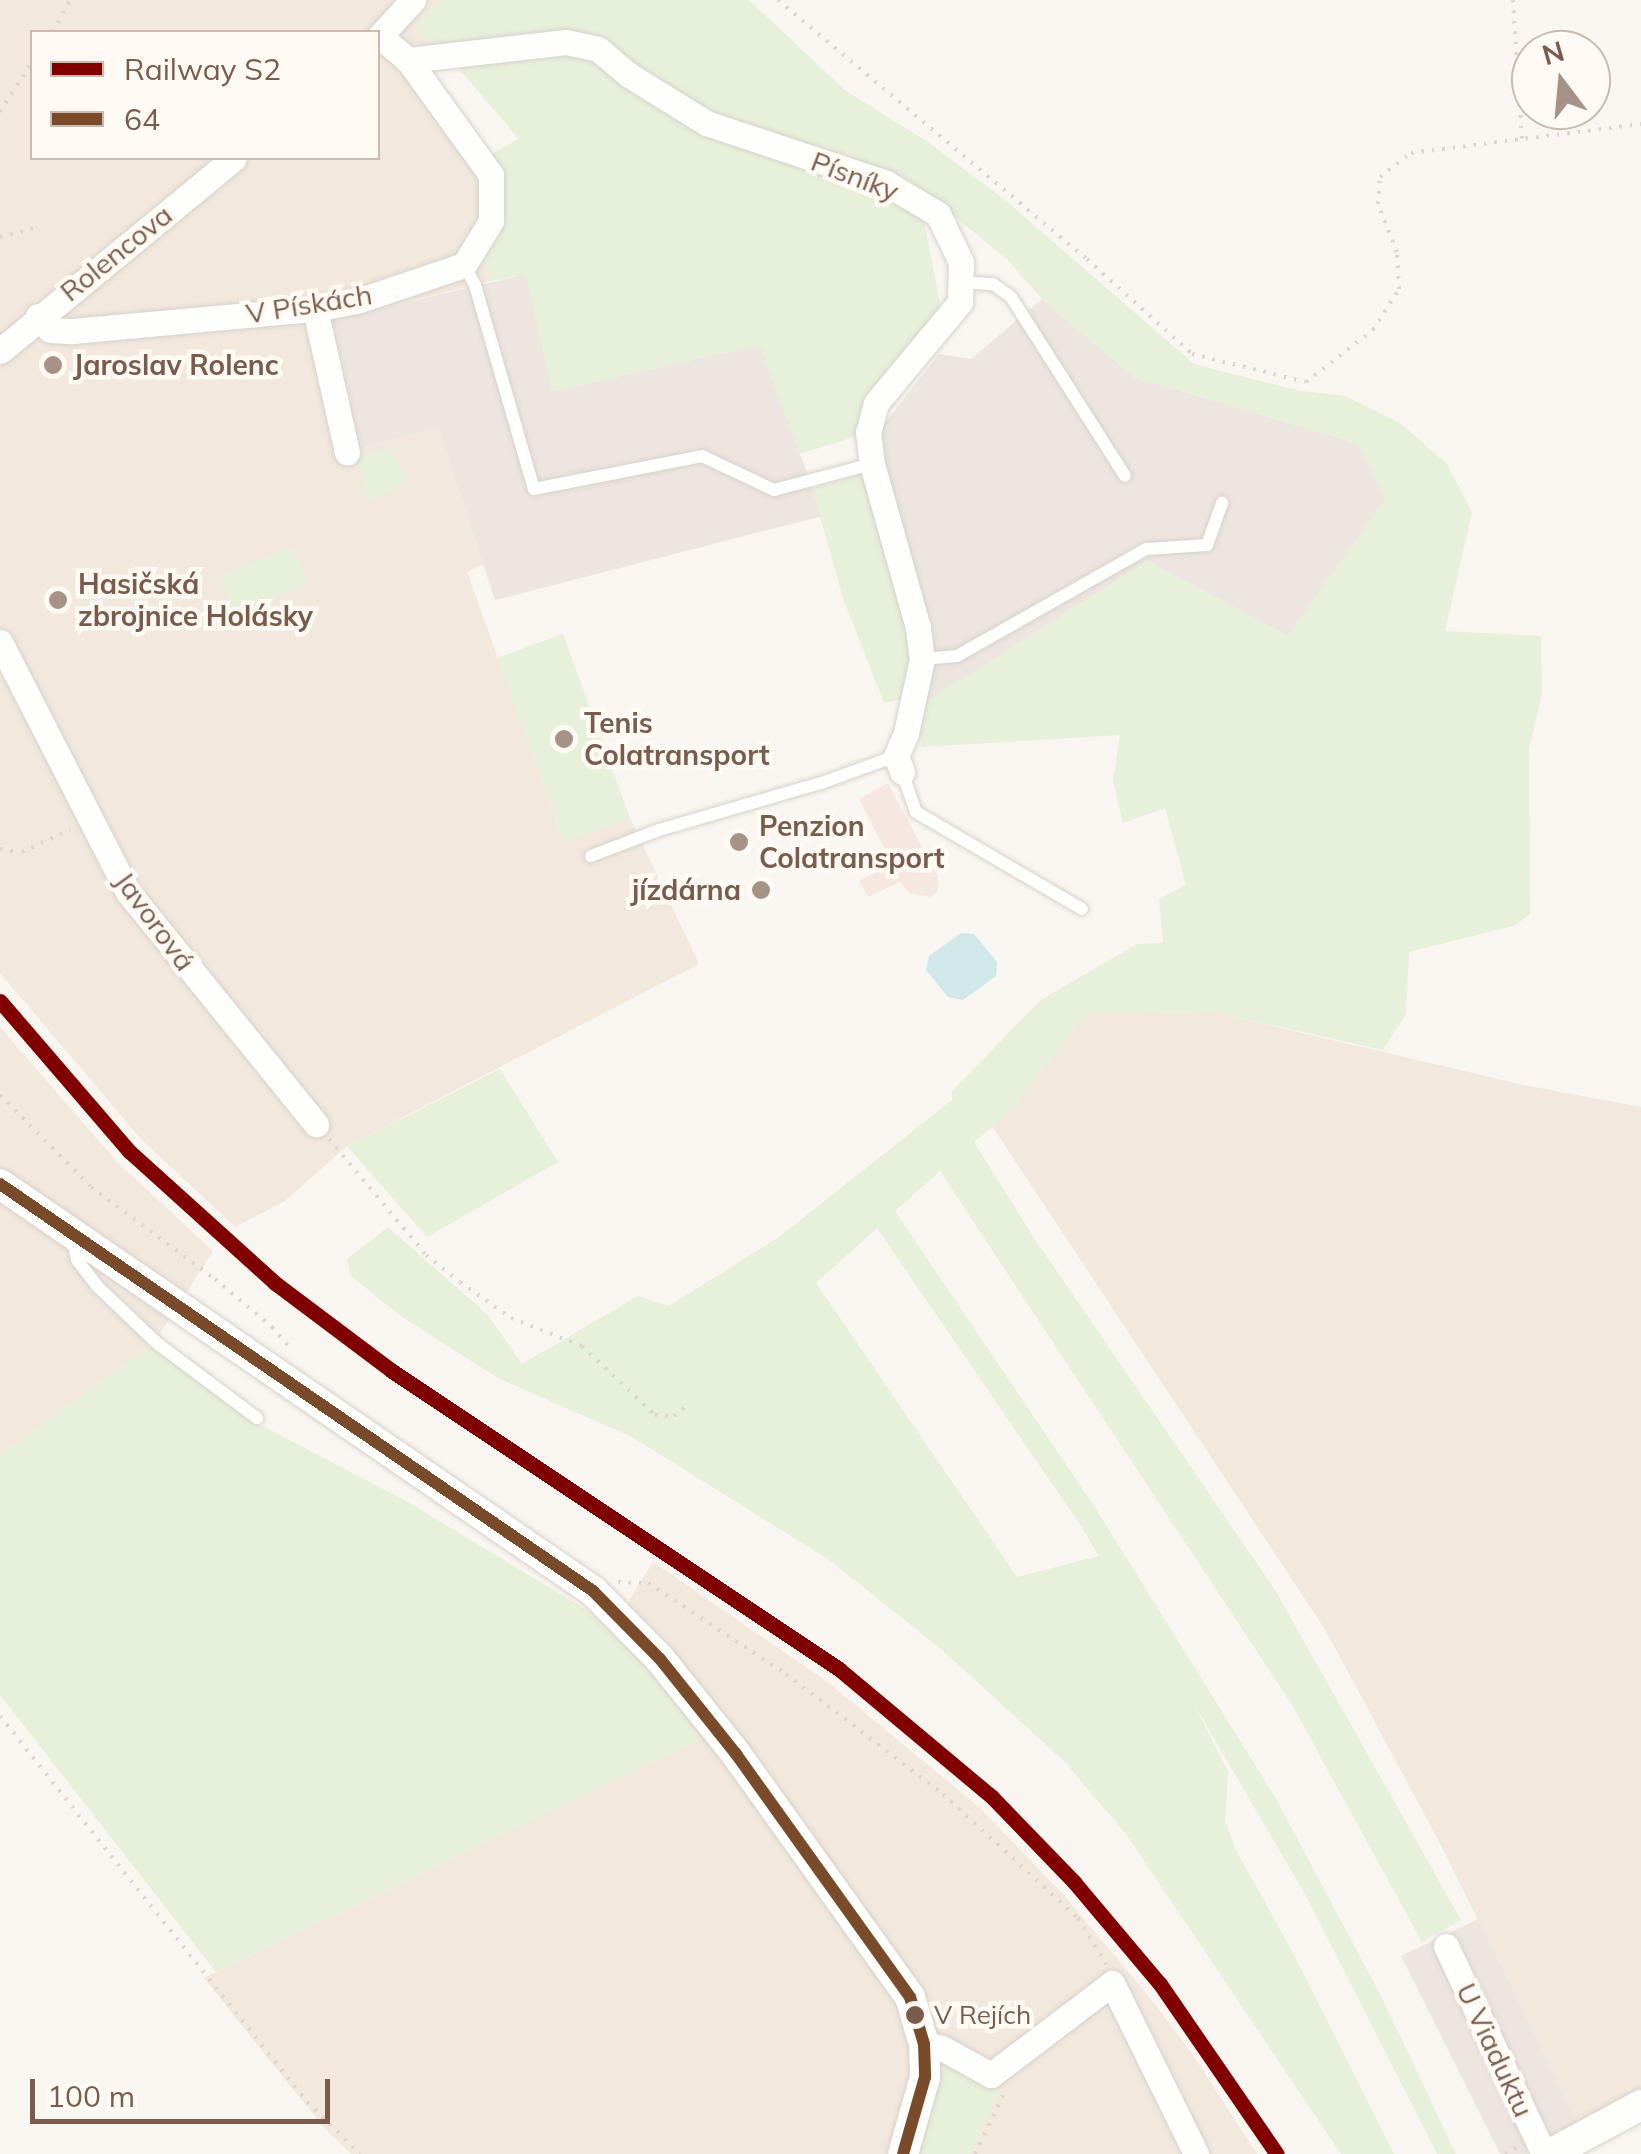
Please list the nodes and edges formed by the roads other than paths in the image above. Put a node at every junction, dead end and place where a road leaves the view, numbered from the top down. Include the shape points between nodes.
1 (414, 0) edge
2 (380, 36) edge
3 (380, 38) edge
4 (408, 60) junction
5 (232, 160) edge
6 (464, 265) junction
7 (962, 282) junction
8 (315, 309) junction
9 (38, 316) junction
10 (0, 350) edge
11 (347, 452) dead end
12 (872, 464) junction
13 (1125, 476) dead end
14 (1222, 503) dead end
15 (0, 642) edge
16 (922, 659) junction
17 (899, 764) junction
18 (591, 856) dead end
19 (1082, 909) dead end
20 (316, 1124) road end
21 (0, 1184) edge
22 (71, 1232) junction
23 (257, 1418) dead end
24 (1446, 1946) dead end
25 (924, 2044) junction
26 (1641, 2106) edge
27 (904, 2154) edge
28 (1196, 2154) edge
29 (1547, 2154) edge

1 - 2 street
3 - 4 street
4 - 6 street via 491,175 491,221
4 - 7 street, Písníky via 566,42 598,50 706,123 886,182 938,214 961,262
5 - 9 street, Rolencova
6 - 8 street, V Pískách
6 - 12 lane via 476,285 534,489 702,456 774,490
7 - 12 street via 960,302 876,403 868,432
7 - 13 lane via 993,284 1012,297
8 - 9 street, V Pískách via 72,331 50,330
8 - 11 street
9 - 10 street, Rolencova
12 - 16 street
14 - 16 lane via 1206,545 1146,549 958,656
15 - 20 street, Javorová via 128,892
16 - 17 street
17 - 18 lane via 659,830
17 - 19 lane via 916,812
21 - 22 street
22 - 23 lane via 77,1260 97,1286 158,1344
22 - 25 street via 601,1586 894,1968 916,2010
24 - 29 street, U Viaduktu
25 - 27 street via 922,2095
25 - 28 street via 991,2076 1112,1982
26 - 29 street, U Viaduktu

